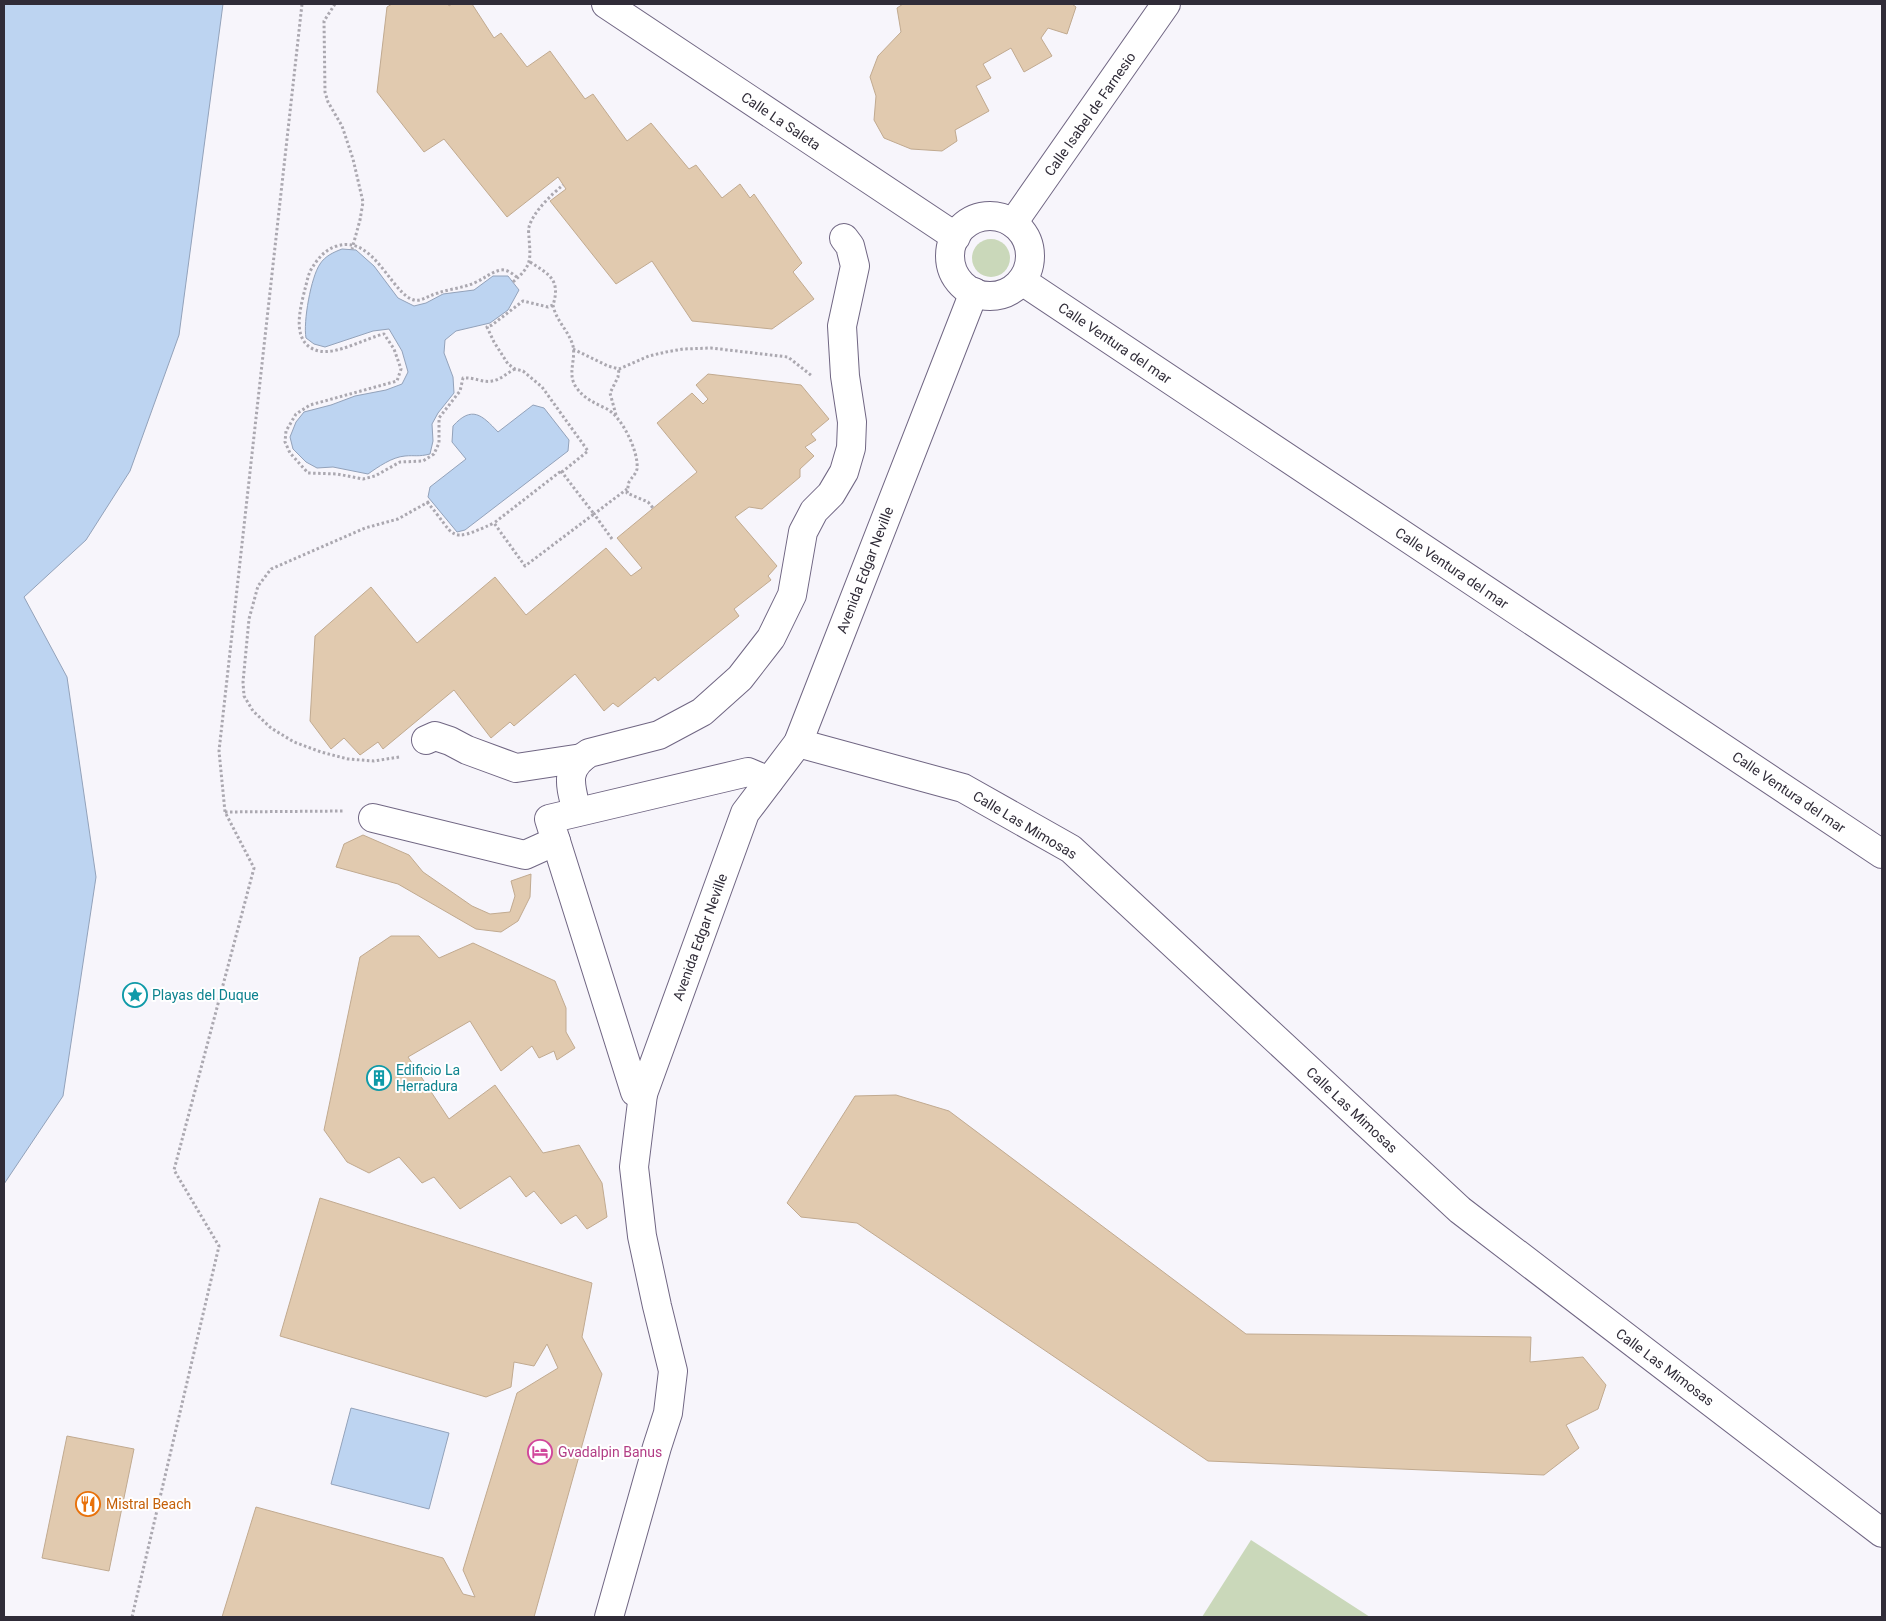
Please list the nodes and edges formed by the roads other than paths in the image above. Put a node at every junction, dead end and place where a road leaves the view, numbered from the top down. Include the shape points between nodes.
1 (606, 4) edge
2 (1166, 4) edge
3 (1013, 223) junction
4 (956, 237) junction
5 (844, 238) dead end
6 (1022, 281) junction
7 (974, 292) junction
8 (426, 740) road end
9 (798, 742) junction
10 (582, 758) junction
11 (769, 781) junction
12 (577, 812) junction
13 (373, 818) road end
14 (556, 841) junction
15 (1882, 854) edge
16 (643, 1094) junction
17 (1882, 1533) edge
18 (609, 1617) edge

1 - 4 street, Calle La Saleta
2 - 3 street, Calle Isabel de Farnesio
3 - 4 street via 988,216 964,226
3 - 6 street via 1028,244 1031,257
4 - 7 street via 951,264 959,281
5 - 10 street via 852,251 855,266 842,326 852,422 851,448 844,472 831,494 814,510 803,532 792,595 771,638 740,678 702,712 659,735 589,753
6 - 7 street via 1005,294 994,296
6 - 15 street, Calle Ventura del mar
7 - 9 street, Avenida Edgar Neville
8 - 10 street via 435,736 450,740 467,750 516,768
9 - 11 street, Avenida Edgar Neville
9 - 17 street, Calle Las Mimosas via 963,788 1071,849 1460,1210
10 - 12 street via 571,772 570,780
11 - 12 street via 748,772
11 - 16 street, Avenida Edgar Neville via 745,813
12 - 14 street via 549,819
13 - 14 street via 525,855
14 - 16 street via 635,1092
16 - 18 street, Avenida Edgar Neville via 634,1167 642,1236 673,1371 668,1413

